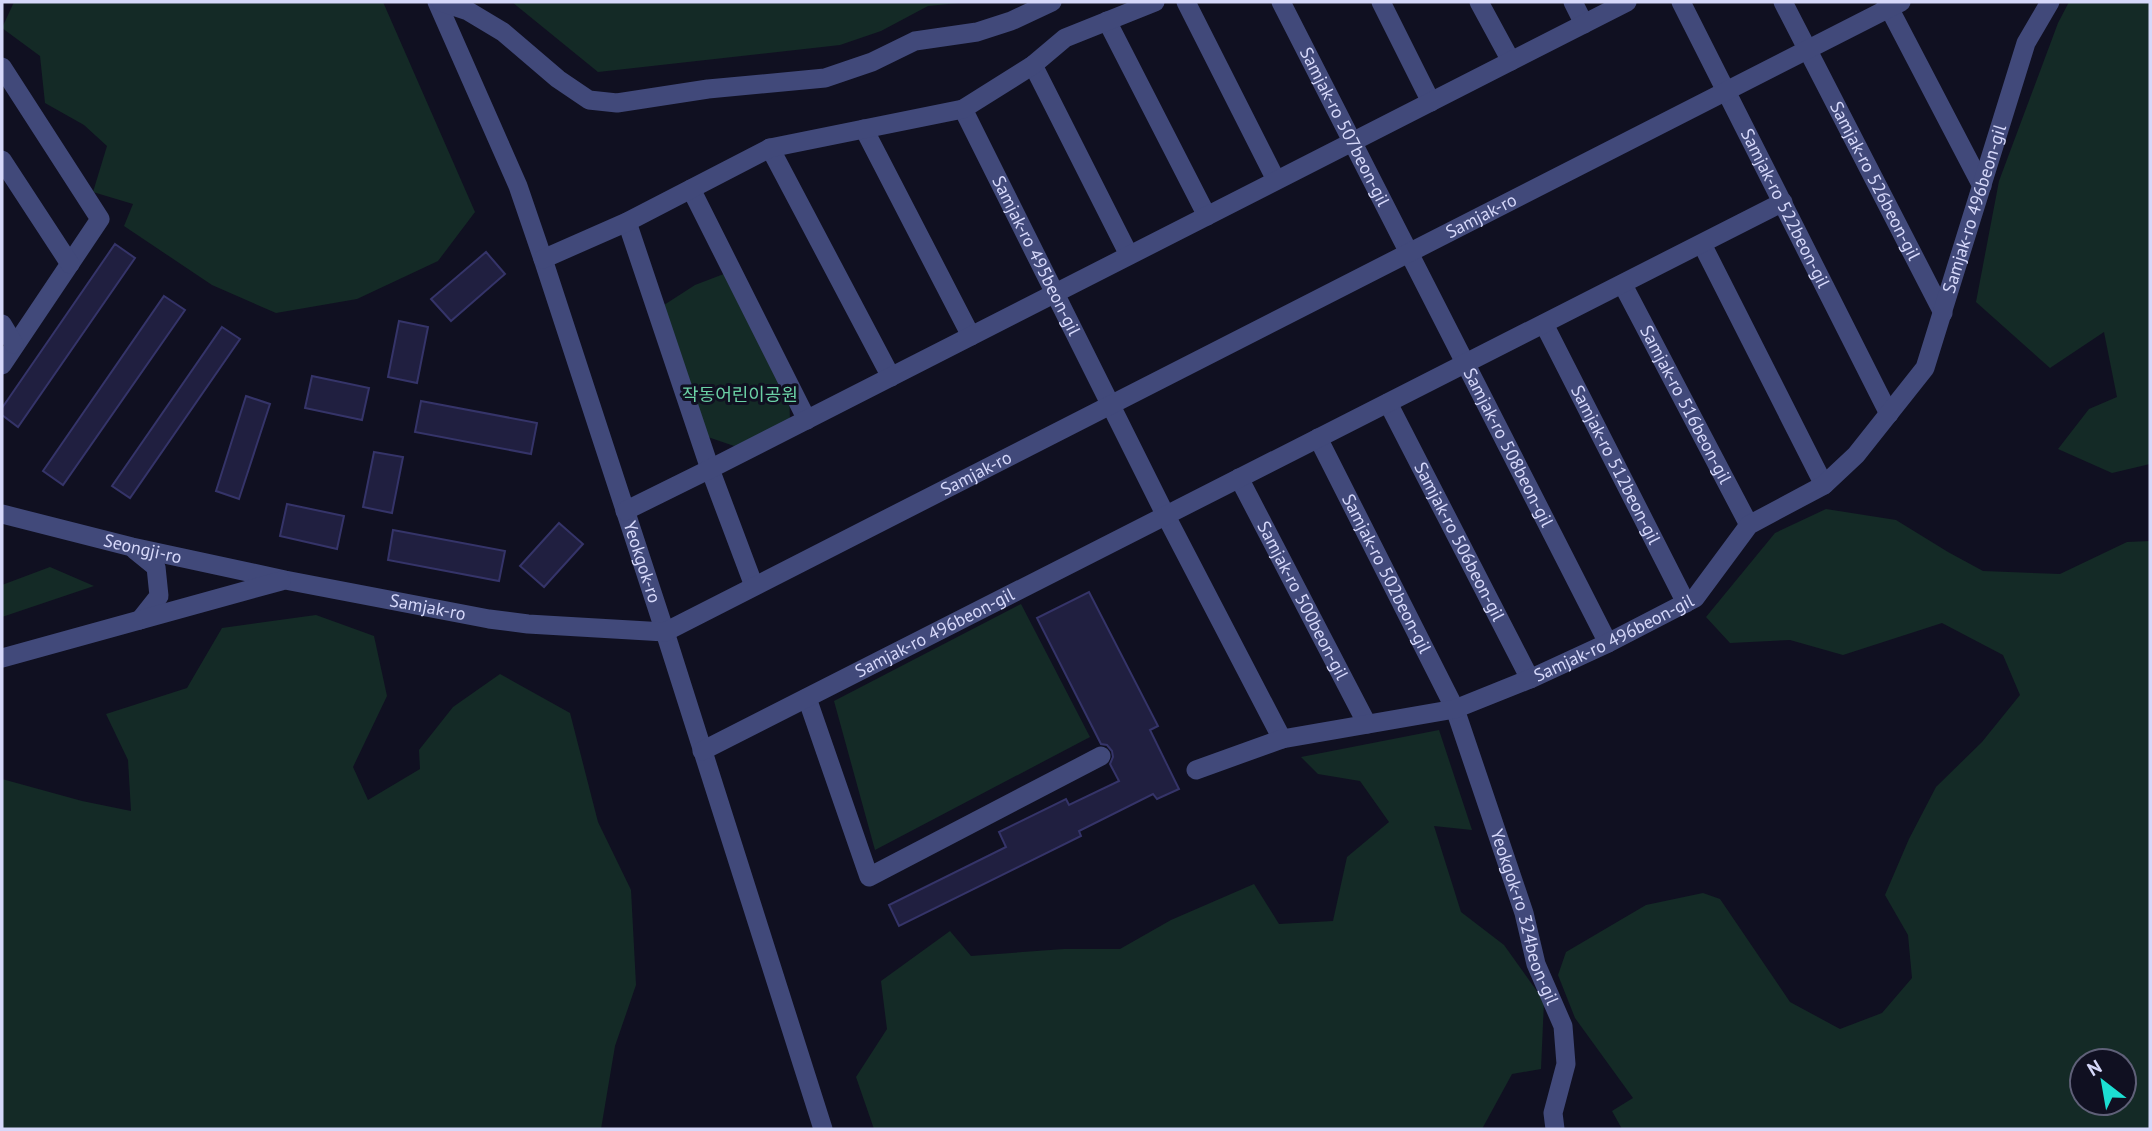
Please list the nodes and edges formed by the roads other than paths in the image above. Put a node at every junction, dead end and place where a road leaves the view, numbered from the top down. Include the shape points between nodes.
1 (439, 2) edge
2 (1052, 2) edge
3 (1155, 2) edge
4 (1186, 2) edge
5 (1281, 2) edge
6 (1381, 2) edge
7 (1479, 2) edge
8 (1573, 2) edge
9 (1627, 2) edge
10 (1681, 2) edge
11 (1783, 2) edge
12 (2050, 2) edge
13 (1892, 4) edge
14 (1108, 21) junction
15 (1584, 24) junction
16 (1807, 49) junction
17 (1511, 61) junction
18 (1033, 65) junction
19 (2, 67) edge
20 (1726, 90) junction
21 (1431, 102) junction
22 (963, 109) junction
23 (864, 129) junction
24 (1352, 142) junction
25 (770, 148) junction
26 (2, 160) edge
27 (1276, 180) junction
28 (1982, 186) junction
29 (691, 189) junction
30 (1783, 202) junction
31 (1208, 216) junction
32 (626, 222) junction
33 (1702, 244) junction
34 (1407, 252) junction
35 (1129, 255) junction
36 (543, 258) junction
37 (70, 264) junction
38 (1623, 285) junction
39 (1056, 293) junction
40 (1942, 313) junction
41 (2, 324) edge
42 (1544, 324) junction
43 (971, 336) junction
44 (14, 344) junction
45 (1466, 363) junction
46 (2, 365) edge
47 (891, 377) junction
48 (1388, 403) junction
49 (1111, 404) junction
50 (1889, 414) junction
51 (807, 420) junction
52 (1318, 439) junction
53 (710, 469) junction
54 (1240, 478) junction
55 (1824, 485) junction
56 (625, 510) junction
57 (2, 514) edge
58 (1166, 516) junction
59 (1749, 525) junction
60 (132, 547) junction
61 (285, 580) junction
62 (754, 586) junction
63 (1686, 603) junction
64 (140, 620) junction
65 (665, 632) junction
66 (1608, 643) junction
67 (2, 658) edge
68 (1530, 679) junction
69 (807, 698) junction
70 (1455, 709) junction
71 (1367, 724) junction
72 (1282, 738) junction
73 (702, 751) junction
74 (1101, 756) dead end
75 (1196, 770) dead end
76 (823, 1129) edge
77 (1555, 1129) edge

1 - 2 street via 468,10 503,32 589,100 617,103 825,78 915,41 977,32
1 - 36 street, Yeokgok-ro via 518,186
3 - 14 street
4 - 27 street
5 - 24 street, Samjak-ro 507beon-gil
6 - 21 street
7 - 17 street
8 - 15 street
9 - 15 street
10 - 20 street, Samjak-ro 522beon-gil
11 - 16 street, Samjak-ro 526beon-gil
12 - 28 street, Samjak-ro 496beon-gil via 2026,43
13 - 16 street, Samjak-ro
13 - 28 street, Samjak-ro
14 - 18 street via 1065,38
14 - 31 street
15 - 17 street
16 - 20 street, Samjak-ro
16 - 40 street, Samjak-ro 526beon-gil
17 - 21 street
18 - 22 street
18 - 35 street
19 - 37 street via 100,219
20 - 30 street, Samjak-ro 522beon-gil
20 - 34 street, Samjak-ro
21 - 24 street
22 - 23 street
22 - 39 street, Samjak-ro 495beon-gil
23 - 25 street
23 - 43 street
24 - 27 street
24 - 34 street, Samjak-ro 507beon-gil
25 - 29 street
25 - 47 street
26 - 37 street
27 - 31 street
28 - 40 street, Samjak-ro 496beon-gil
29 - 32 street
29 - 51 street
30 - 33 street, Samjak-ro 496beon-gil
30 - 50 street, Samjak-ro 522beon-gil
31 - 35 street
32 - 36 street
32 - 53 street
33 - 38 street, Samjak-ro 496beon-gil
33 - 55 street
34 - 45 street, Samjak-ro 508beon-gil
34 - 49 street, Samjak-ro
35 - 39 street
36 - 56 street, Yeokgok-ro
37 - 44 street
38 - 42 street, Samjak-ro 496beon-gil
38 - 59 street, Samjak-ro 516beon-gil
39 - 43 street
39 - 49 street, Samjak-ro 495beon-gil
40 - 50 street, Samjak-ro 496beon-gil via 1925,368
41 - 44 street
42 - 45 street, Samjak-ro 496beon-gil
42 - 63 street, Samjak-ro 512beon-gil
43 - 47 street
44 - 46 street
45 - 48 street, Samjak-ro 496beon-gil
45 - 66 street, Samjak-ro 508beon-gil
47 - 51 street
48 - 52 street, Samjak-ro 496beon-gil
48 - 68 street, Samjak-ro 506beon-gil
49 - 58 street
49 - 62 street, Samjak-ro
50 - 55 street, Samjak-ro 496beon-gil
51 - 53 street
52 - 54 street, Samjak-ro 496beon-gil
52 - 70 street, Samjak-ro 502beon-gil
53 - 56 street
53 - 62 street
54 - 58 street, Samjak-ro 496beon-gil
54 - 71 street, Samjak-ro 500beon-gil
55 - 59 street, Samjak-ro 496beon-gil
56 - 65 street, Yeokgok-ro
57 - 60 street, Seongji-ro
58 - 69 street, Samjak-ro 496beon-gil
58 - 72 street
59 - 63 street, Samjak-ro 496beon-gil via 1695,598
60 - 61 street, Seongji-ro
60 - 64 street via 156,567 159,596
61 - 64 street, Samjak-ro
61 - 65 street, Samjak-ro via 489,619
62 - 65 street, Samjak-ro
63 - 66 street, Samjak-ro 496beon-gil
64 - 67 street, Samjak-ro
65 - 73 street, Yeokgok-ro
66 - 68 street, Samjak-ro 496beon-gil
68 - 70 street, Samjak-ro 496beon-gil
69 - 73 street, Samjak-ro 496beon-gil
69 - 74 street via 869,877
70 - 71 street, Samjak-ro 496beon-gil
70 - 77 street, Yeokgok-ro 324beon-gil via 1524,913 1536,964 1563,1026 1566,1064 1553,1113
71 - 72 street, Samjak-ro 496beon-gil
72 - 75 street, Samjak-ro 496beon-gil
73 - 76 street, Yeokgok-ro

